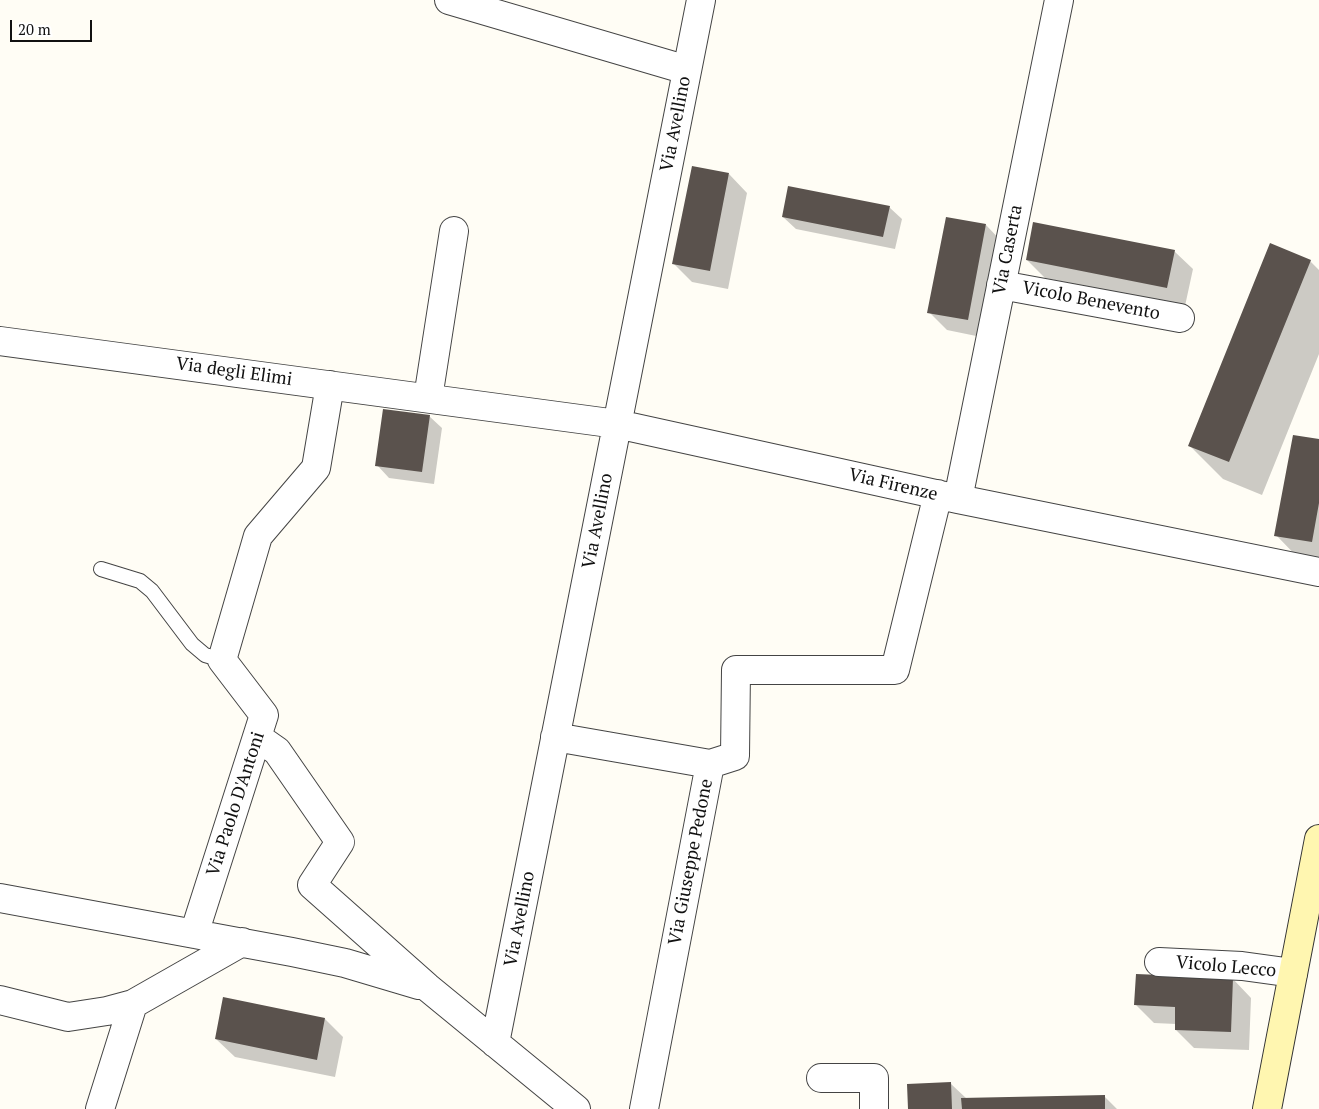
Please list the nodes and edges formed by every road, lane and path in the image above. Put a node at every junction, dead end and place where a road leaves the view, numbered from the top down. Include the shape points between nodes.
1 (449, 0) edge
2 (700, 0) edge
3 (1059, 0) edge
4 (477, 4) edge
5 (687, 70) junction
6 (454, 232) dead end
7 (1001, 284) junction
8 (1180, 318) dead end
9 (0, 341) edge
10 (330, 385) junction
11 (428, 398) junction
12 (467, 403) joint
13 (617, 424) junction
14 (948, 497) junction
15 (101, 569) dead end
16 (1319, 572) edge
17 (222, 660) junction
18 (257, 737) junction
19 (555, 737) junction
20 (710, 764) junction
21 (1318, 850) edge
22 (0, 898) edge
23 (194, 934) junction
24 (242, 942) junction
25 (1159, 962) dead end
26 (1293, 973) junction
27 (427, 987) junction
28 (0, 1000) edge
29 (133, 1004) junction
30 (495, 1043) junction
31 (821, 1078) dead end
32 (100, 1109) edge
33 (576, 1109) edge
34 (644, 1109) edge
35 (874, 1109) edge
36 (1267, 1109) edge

1 - 4 street
2 - 5 street, Via Avellino
3 - 7 street, Via Caserta
4 - 5 street
5 - 13 street, Via Avellino
6 - 11 street
7 - 8 street, Vicolo Benevento
7 - 14 street, Via Caserta
9 - 10 street, Via degli Elimi
10 - 11 street, Via degli Elimi
10 - 17 street via 316,468 258,536
11 - 12 street, Via degli Elimi
12 - 13 street, Via Firenze
13 - 14 street, Via Firenze
13 - 19 street, Via Avellino
14 - 16 street, Via Firenze
14 - 20 street, Via Giuseppe Pedone via 895,670 736,670 734,756
15 - 17 lane via 140,581 152,591 192,644 205,655
17 - 18 street, Via Paolo D'Antoni via 264,715
18 - 23 street, Via Paolo D'Antoni
18 - 27 street via 277,751 340,842 312,885
19 - 20 street
19 - 30 street, Via Avellino
20 - 34 street, Via Giuseppe Pedone
21 - 26 main road
22 - 23 street
23 - 24 street
24 - 27 street via 345,964
24 - 29 street
25 - 26 street, Vicolo Lecco via 1242,966
26 - 36 main road
27 - 30 street
28 - 29 street via 68,1017
29 - 32 street
30 - 33 street
31 - 35 street via 874,1078

